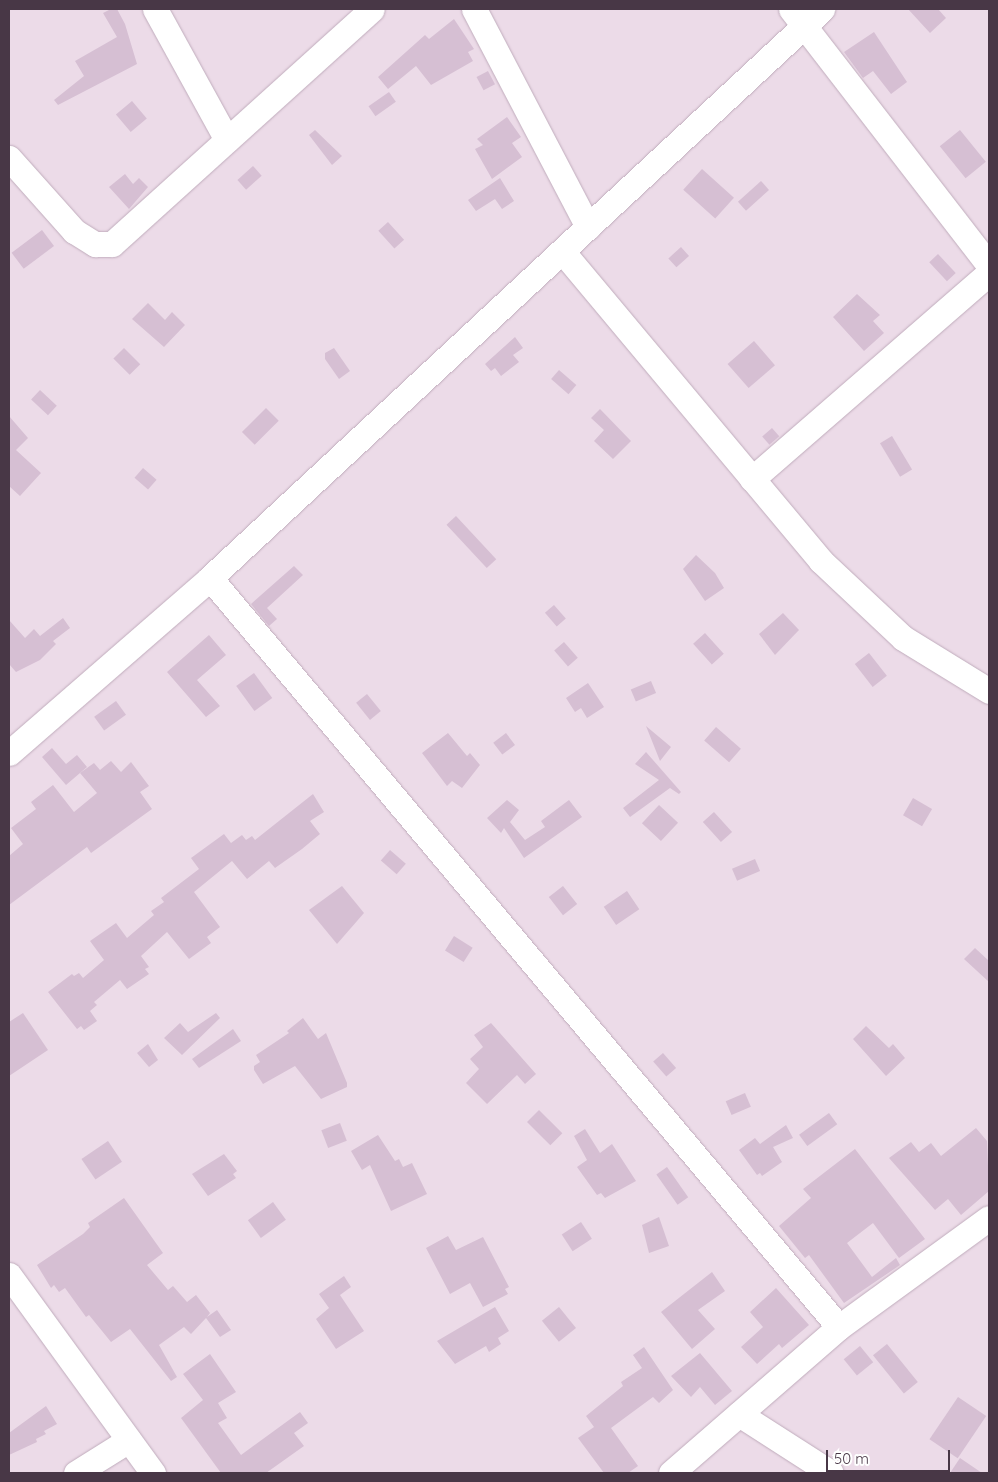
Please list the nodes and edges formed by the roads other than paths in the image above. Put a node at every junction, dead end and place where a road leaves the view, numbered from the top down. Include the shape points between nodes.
1 (155, 9) edge
2 (372, 9) edge
3 (474, 9) edge
4 (822, 9) edge
5 (797, 18) edge
6 (227, 140) junction
7 (9, 158) edge
8 (588, 227) junction
9 (562, 251) junction
10 (989, 265) edge
11 (989, 273) edge
12 (752, 479) junction
13 (210, 578) junction
14 (989, 691) edge
15 (9, 753) edge
16 (989, 1218) edge
17 (9, 1275) edge
18 (839, 1327) junction
19 (739, 1414) junction
20 (129, 1440) junction
21 (76, 1473) edge
22 (153, 1473) edge
23 (671, 1473) edge
24 (830, 1473) edge

1 - 6 street
2 - 6 street
3 - 8 street
4 - 5 street
5 - 8 street
5 - 10 street
6 - 7 street via 112,244 95,244 74,231
8 - 9 street
9 - 12 street
9 - 13 street
11 - 12 street
12 - 14 street via 821,561 903,638
13 - 15 street
13 - 18 street
16 - 18 street
17 - 20 street
18 - 19 street
19 - 23 street
19 - 24 street
20 - 21 street
20 - 22 street

